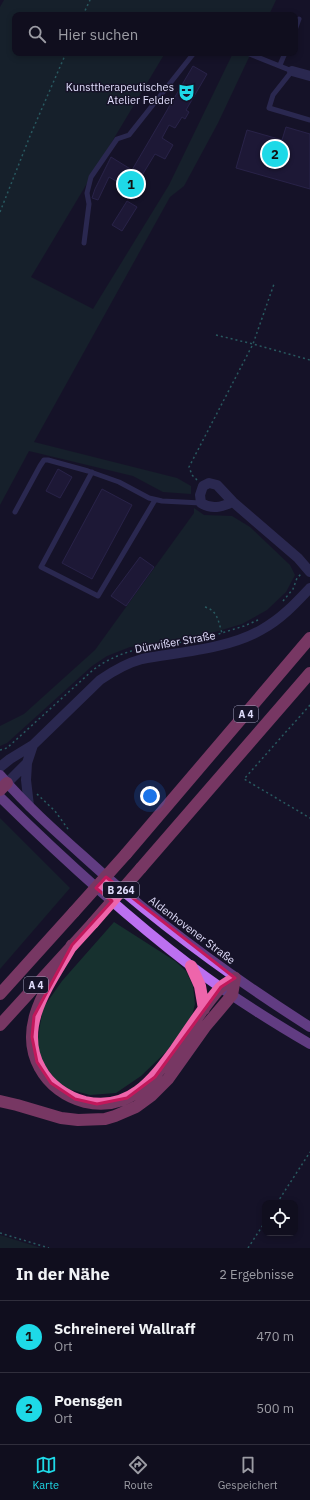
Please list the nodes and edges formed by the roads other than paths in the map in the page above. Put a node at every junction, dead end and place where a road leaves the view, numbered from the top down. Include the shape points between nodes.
1 (192, 56) edge
2 (255, 56) edge
3 (284, 56) edge
4 (280, 65) junction
5 (292, 71) junction
6 (310, 76) edge
7 (310, 120) edge
8 (84, 243) dead end
9 (92, 472) junction
10 (155, 500) junction
11 (233, 502) junction
12 (201, 503) junction
13 (15, 512) dead end
14 (308, 571) edge
15 (310, 588) edge
16 (310, 638) edge
17 (310, 673) edge
18 (33, 745) junction
19 (26, 763) junction
20 (0, 768) edge
21 (2, 783) edge
22 (0, 797) edge
23 (29, 806) junction
24 (72, 945) junction
25 (191, 966) junction
26 (234, 978) junction
27 (221, 987) junction
28 (0, 994) edge
29 (232, 995) junction
30 (204, 1009) junction
31 (0, 1025) edge
32 (310, 1027) edge
33 (310, 1044) edge
34 (0, 1101) edge

1 - 8 lane via 129,135 117,139 91,177 87,193 89,204
2 - 4 lane
3 - 4 lane
4 - 5 lane
5 - 6 street
5 - 7 lane via 273,95 269,108
9 - 10 lane
9 - 10 lane via 41,567 98,596
9 - 13 lane via 44,460
10 - 12 lane
11 - 12 street via 208,508
11 - 12 street via 217,485 209,483 203,486
11 - 14 street via 298,558
15 - 18 street, Dürwißer Straße via 288,611 261,631 244,639 224,645 142,659 114,671 100,680
16 - 28 highway, A 4, bridge via 126,854
17 - 24 highway, A 4, bridge
18 - 19 street, Dürwißer Straße
18 - 20 street, Dürwißer Straße
19 - 21 street, Dürwißer Straße
19 - 23 street, Dürwißer Straße
21 - 23 main road, Aldenhovener Straße / B 264
22 - 25 main road, B 264 via 118,908
23 - 26 main road, Aldenhovener Straße / B 264 via 115,885
24 - 30 highway via 40,1001 32,1031 33,1051 40,1067 54,1086 70,1097 97,1104 133,1095 155,1077
24 - 31 highway, A 4
25 - 27 main road, B 264
25 - 30 highway via 200,986
26 - 27 highway
26 - 29 highway
26 - 32 main road, Aldenhovener Straße / B 264
27 - 29 main road, B 264
27 - 30 highway
29 - 33 main road, B 264
29 - 34 highway via 205,1027 168,1079 157,1091 126,1112 93,1120 69,1119

